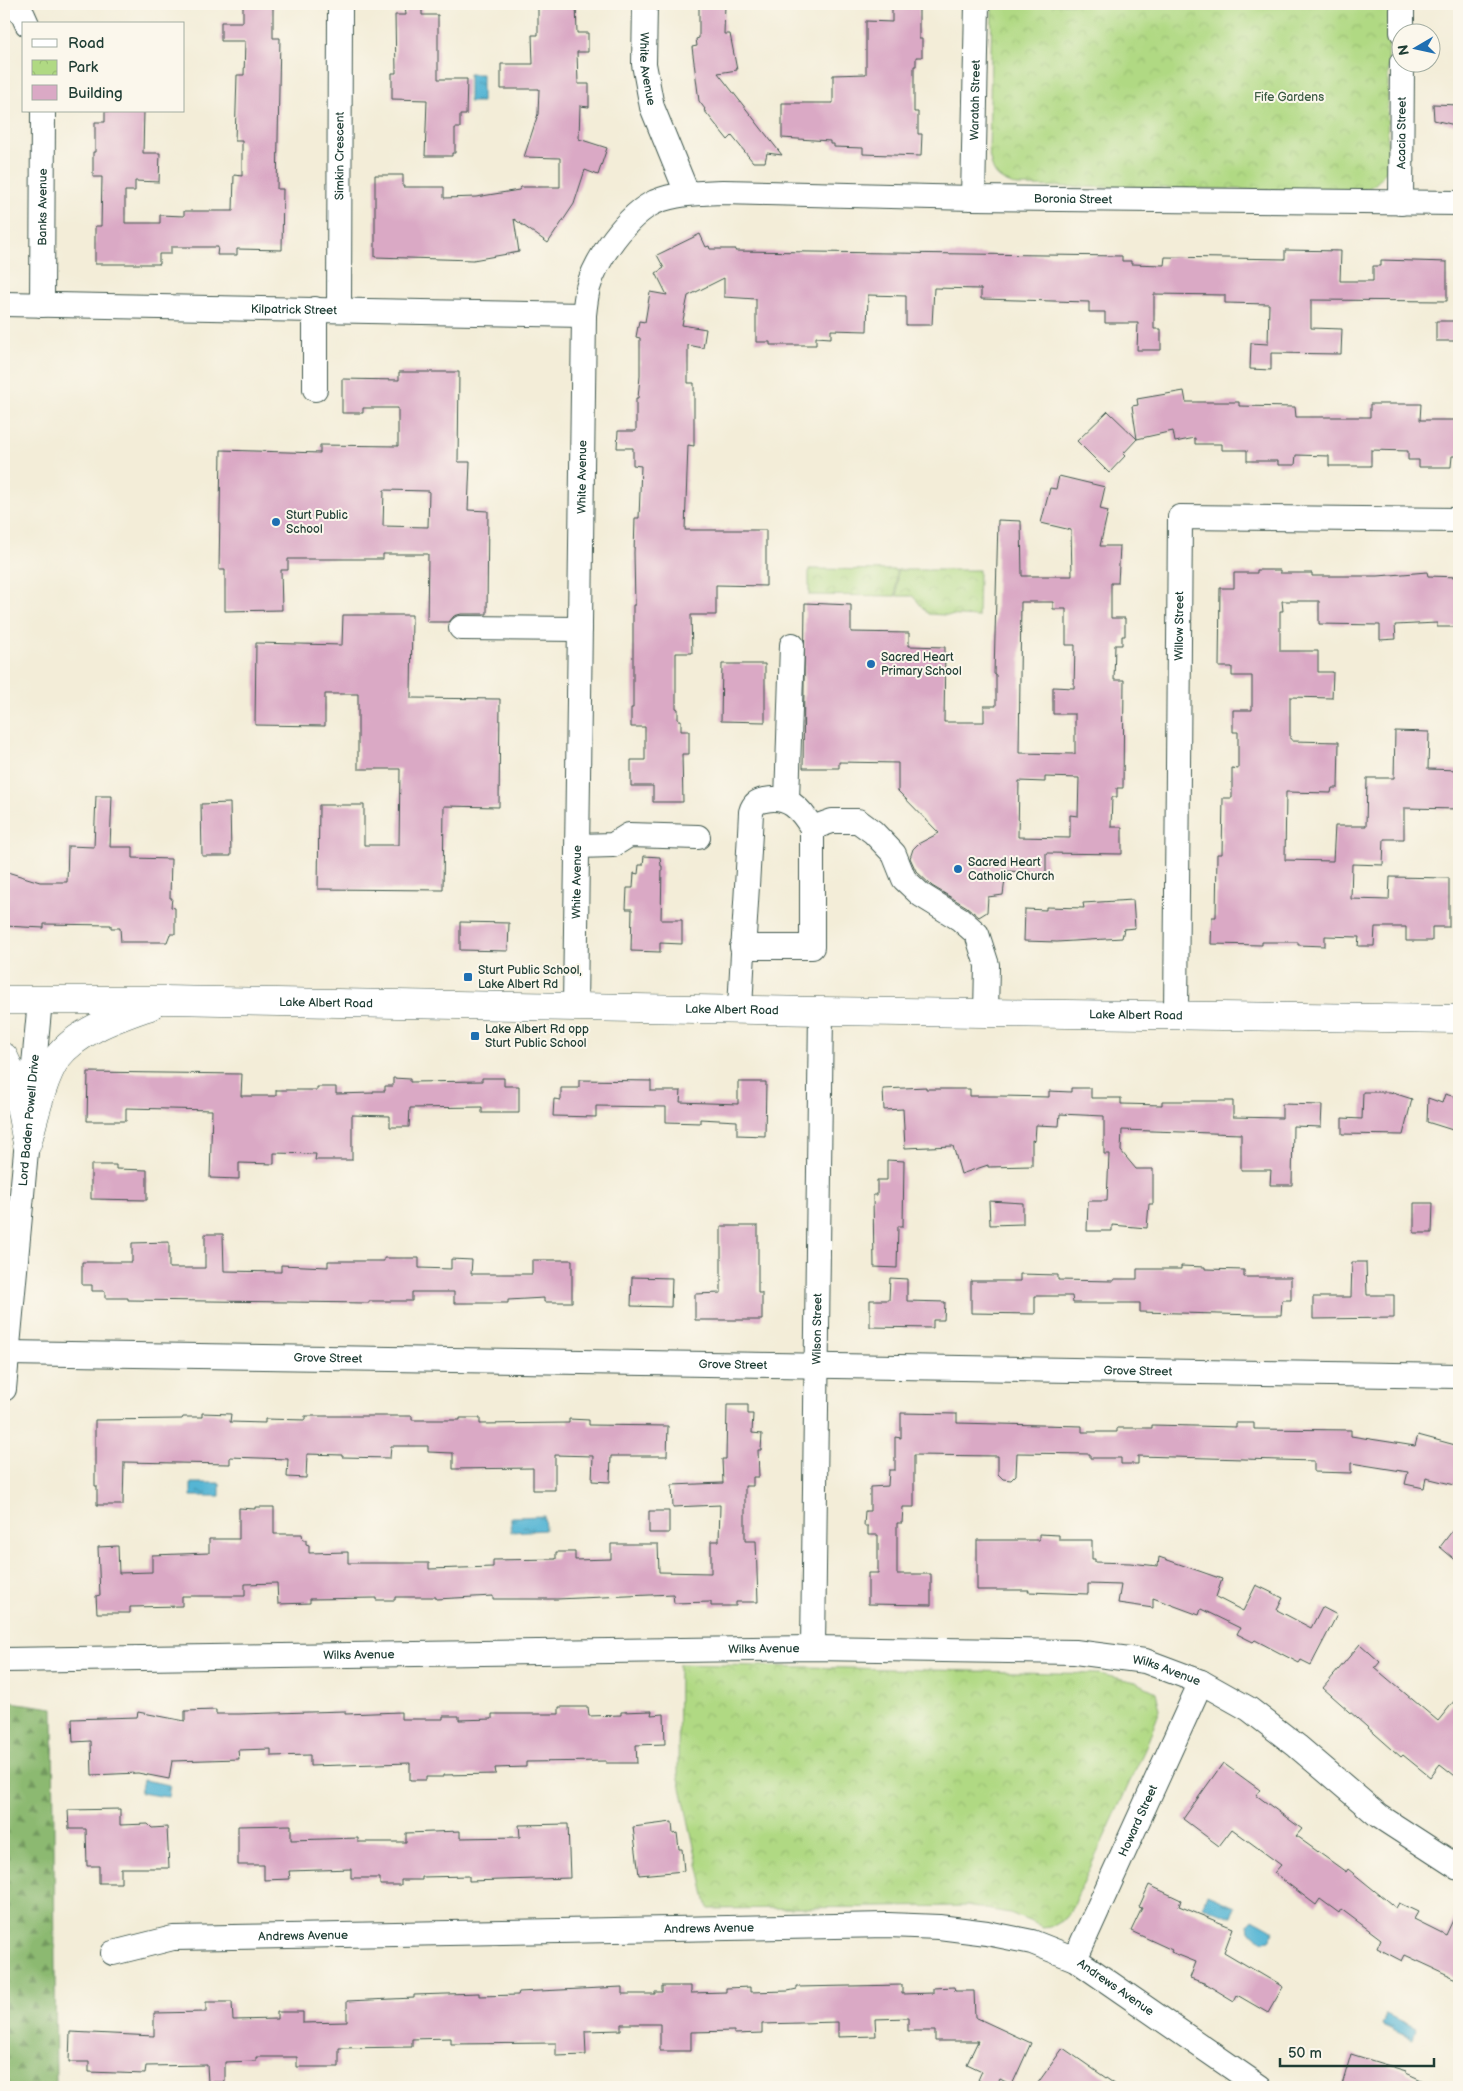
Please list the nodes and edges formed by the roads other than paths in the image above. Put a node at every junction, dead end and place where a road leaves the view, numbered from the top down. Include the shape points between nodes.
1 (12, 4) edge
2 (340, 4) edge
3 (645, 4) edge
4 (978, 4) edge
5 (1402, 4) edge
6 (26, 22) edge
7 (1402, 22) edge
8 (1402, 72) edge
9 (43, 112) edge
10 (687, 194) junction
11 (973, 198) junction
12 (1401, 203) junction
13 (1459, 203) edge
14 (4, 304) edge
15 (42, 305) junction
16 (315, 309) junction
17 (339, 310) junction
18 (584, 315) junction
19 (315, 389) dead end
20 (1459, 520) edge
21 (461, 628) dead end
22 (580, 629) junction
23 (792, 645) dead end
24 (787, 800) junction
25 (812, 828) junction
26 (698, 838) dead end
27 (578, 846) junction
28 (742, 947) junction
29 (4, 1000) edge
30 (40, 1000) junction
31 (165, 1000) junction
32 (575, 1007) junction
33 (740, 1010) junction
34 (821, 1011) junction
35 (986, 1013) junction
36 (1176, 1016) junction
37 (1459, 1019) edge
38 (4, 1058) edge
39 (27, 1144) junction
40 (7, 1322) edge
41 (7, 1353) junction
42 (816, 1366) junction
43 (1459, 1376) edge
44 (4, 1389) edge
45 (813, 1648) junction
46 (4, 1660) edge
47 (1201, 1682) junction
48 (1459, 1868) edge
49 (113, 1953) dead end
50 (1076, 1959) junction
51 (1260, 2087) edge

1 - 6 street
2 - 17 street, Simkin Crescent
3 - 10 street, White Avenue via 644,64 652,107
4 - 11 street, Waratah Street
5 - 7 street
8 - 12 street, Acacia Street
9 - 15 street, Banks Avenue
10 - 11 street, Boronia Street via 723,192
10 - 18 street, White Avenue via 654,202 632,219 597,266 588,289
11 - 12 street, Boronia Street
12 - 13 street, Boronia Street
14 - 15 street, Kilpatrick Street
15 - 16 street, Kilpatrick Street
16 - 17 street, Kilpatrick Street
16 - 19 street
17 - 18 street, Kilpatrick Street
18 - 22 street, White Avenue
20 - 36 street, Willow Street via 1180,517
21 - 22 street
22 - 27 street, White Avenue
23 - 24 street
24 - 25 street via 803,812
24 - 28 street via 759,801 751,812
25 - 28 street via 812,947
25 - 35 street via 832,820 858,822 894,854 904,879 915,890 977,934 987,966
26 - 27 street via 629,835 614,845
27 - 32 street, White Avenue
28 - 33 street
29 - 30 main road, Lake Albert Road
30 - 31 main road, Lake Albert Road
30 - 39 street, Lord Baden Powell Drive
31 - 32 main road, Lake Albert Road
31 - 39 main road via 96,1028 76,1040 57,1058 46,1081
32 - 33 main road, Lake Albert Road
33 - 34 main road, Lake Albert Road
34 - 35 main road, Lake Albert Road
34 - 42 street, Wilson Street
35 - 36 main road, Lake Albert Road
36 - 37 main road, Lake Albert Road
38 - 39 main road via 12,1072
39 - 40 street, Lord Baden Powell Drive
40 - 41 street, Lord Baden Powell Drive
41 - 42 street, Grove Street
41 - 44 street, Lord Baden Powell Drive
42 - 43 street, Grove Street
42 - 45 street, Wilson Street
45 - 46 street, Wilks Avenue
45 - 47 street, Wilks Avenue via 1075,1652 1145,1661
47 - 48 street, Wilks Avenue via 1248,1709 1379,1816
47 - 50 street, Howard Street
49 - 50 street, Andrews Avenue via 173,1938 888,1925 987,1933 1032,1942
50 - 51 street, Andrews Avenue

